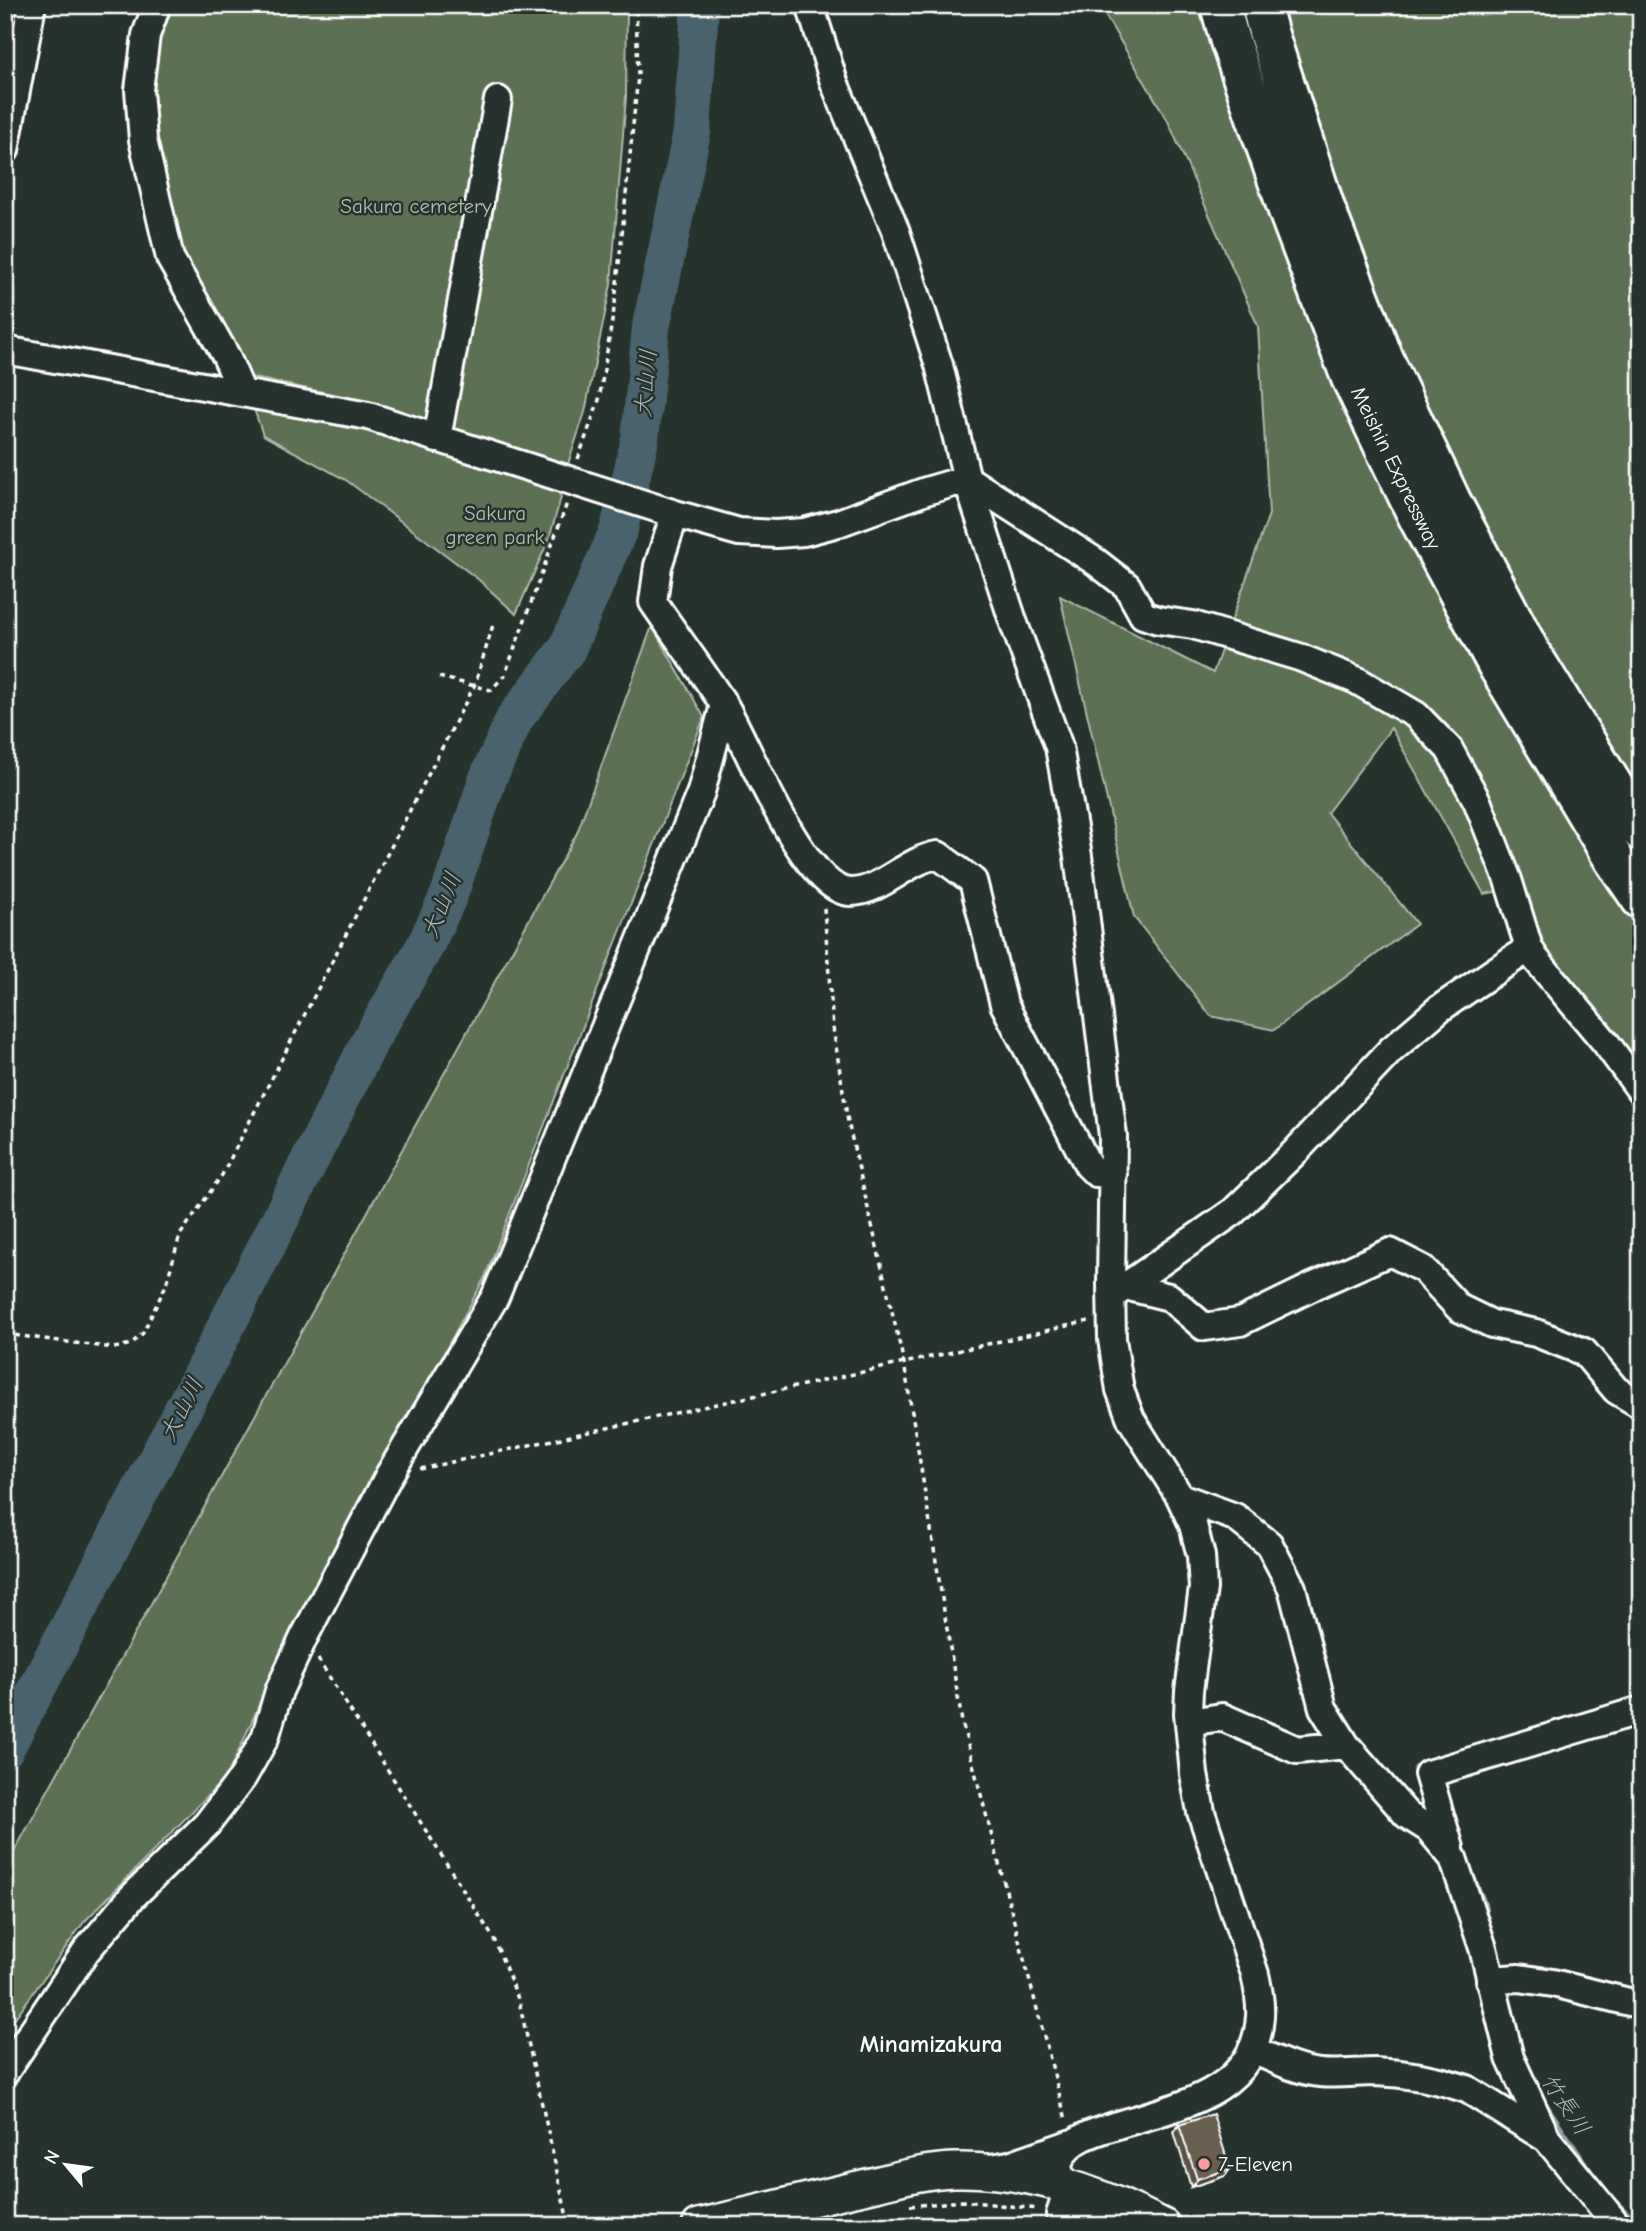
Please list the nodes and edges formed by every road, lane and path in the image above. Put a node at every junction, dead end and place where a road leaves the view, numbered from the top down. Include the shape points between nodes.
1 (32, 5) edge
2 (157, 5) edge
3 (636, 5) edge
4 (810, 5) edge
5 (1220, 5) edge
6 (1261, 5) edge
7 (498, 100) dead end
8 (5, 150) edge
9 (5, 350) edge
10 (242, 393) junction
11 (437, 439) junction
12 (967, 479) junction
13 (581, 484) junction
14 (673, 513) junction
15 (493, 625) dead end
16 (439, 677) dead end
17 (473, 687) junction
18 (724, 705) junction
19 (1641, 831) edge
20 (821, 878) junction
21 (1641, 899) edge
22 (1529, 948) junction
23 (1641, 1091) edge
24 (1113, 1174) junction
25 (1116, 1299) junction
26 (5, 1334) edge
27 (904, 1363) junction
28 (1641, 1405) edge
29 (389, 1475) junction
30 (1180, 1497) junction
31 (304, 1637) junction
32 (1641, 1710) edge
33 (1189, 1723) junction
34 (1346, 1745) junction
35 (1453, 1858) junction
36 (1490, 1980) junction
37 (1641, 2005) edge
38 (1253, 2050) junction
39 (5, 2072) edge
40 (1546, 2138) junction
41 (1072, 2143) junction
42 (976, 2171) junction
43 (1063, 2200) junction
44 (906, 2207) dead end
45 (569, 2226) edge
46 (699, 2226) edge
47 (1093, 2226) edge
48 (1163, 2226) edge
49 (1618, 2226) edge

1 - 8 street
2 - 10 street via 146,35 139,90 143,140 170,258
3 - 13 path via 638,76 615,303 599,400 578,458
4 - 12 street via 834,82 896,232 939,365
5 - 21 highway, Meishin Expressway via 1351,378 1419,519 1499,668
6 - 19 highway, Meishin Expressway via 1326,211 1384,360 1529,650
7 - 11 street
9 - 10 street
10 - 11 street via 368,416
11 - 13 street
12 - 14 street via 804,532 739,532
12 - 22 street via 1096,562 1127,586 1143,615 1299,657 1356,680 1416,715 1449,749 1477,801
12 - 24 street via 1059,747 1097,1000
13 - 14 street
13 - 17 path via 505,676 491,690
14 - 18 street via 653,603
15 - 17 path
16 - 17 path
17 - 26 path via 222,1175 180,1235 166,1285 143,1333 131,1344 114,1348
18 - 20 street via 772,803
18 - 29 street via 701,792 495,1297
20 - 24 street via 849,892 866,890 938,855 973,881 1004,1004 1088,1165 1096,1173
20 - 27 path via 833,1028 848,1122
22 - 23 street
22 - 25 street via 1439,1009 1391,1050 1233,1212
24 - 25 street
25 - 27 path
25 - 28 street via 1169,1297 1203,1327 1240,1322 1390,1252 1423,1269 1459,1307 1492,1324 1536,1333 1584,1352 1616,1390
25 - 30 street via 1112,1339 1131,1419
27 - 29 path
27 - 41 path via 962,1722
29 - 31 street
30 - 33 street via 1194,1525 1203,1588
30 - 34 street via 1235,1517 1269,1544 1292,1588 1324,1708
31 - 39 street via 279,1691 265,1738 243,1777 207,1824 132,1897 86,1951
31 - 45 path via 494,1939 519,2001
32 - 35 street via 1428,1774
33 - 34 street via 1222,1717 1297,1750
33 - 38 street via 1201,1812 1255,1974 1260,2017
34 - 35 street via 1407,1815 1429,1829
35 - 36 street
36 - 37 street via 1553,1983
36 - 40 street via 1510,2058
38 - 40 street via 1319,2073 1377,2072 1453,2084
38 - 41 street via 1230,2080 1214,2092
40 - 49 street
41 - 42 street
41 - 43 street via 1058,2167
42 - 43 main road via 1022,2177
42 - 46 main road via 925,2173
43 - 44 path via 1046,2210 963,2201
43 - 47 street
43 - 48 main road via 1107,2199

